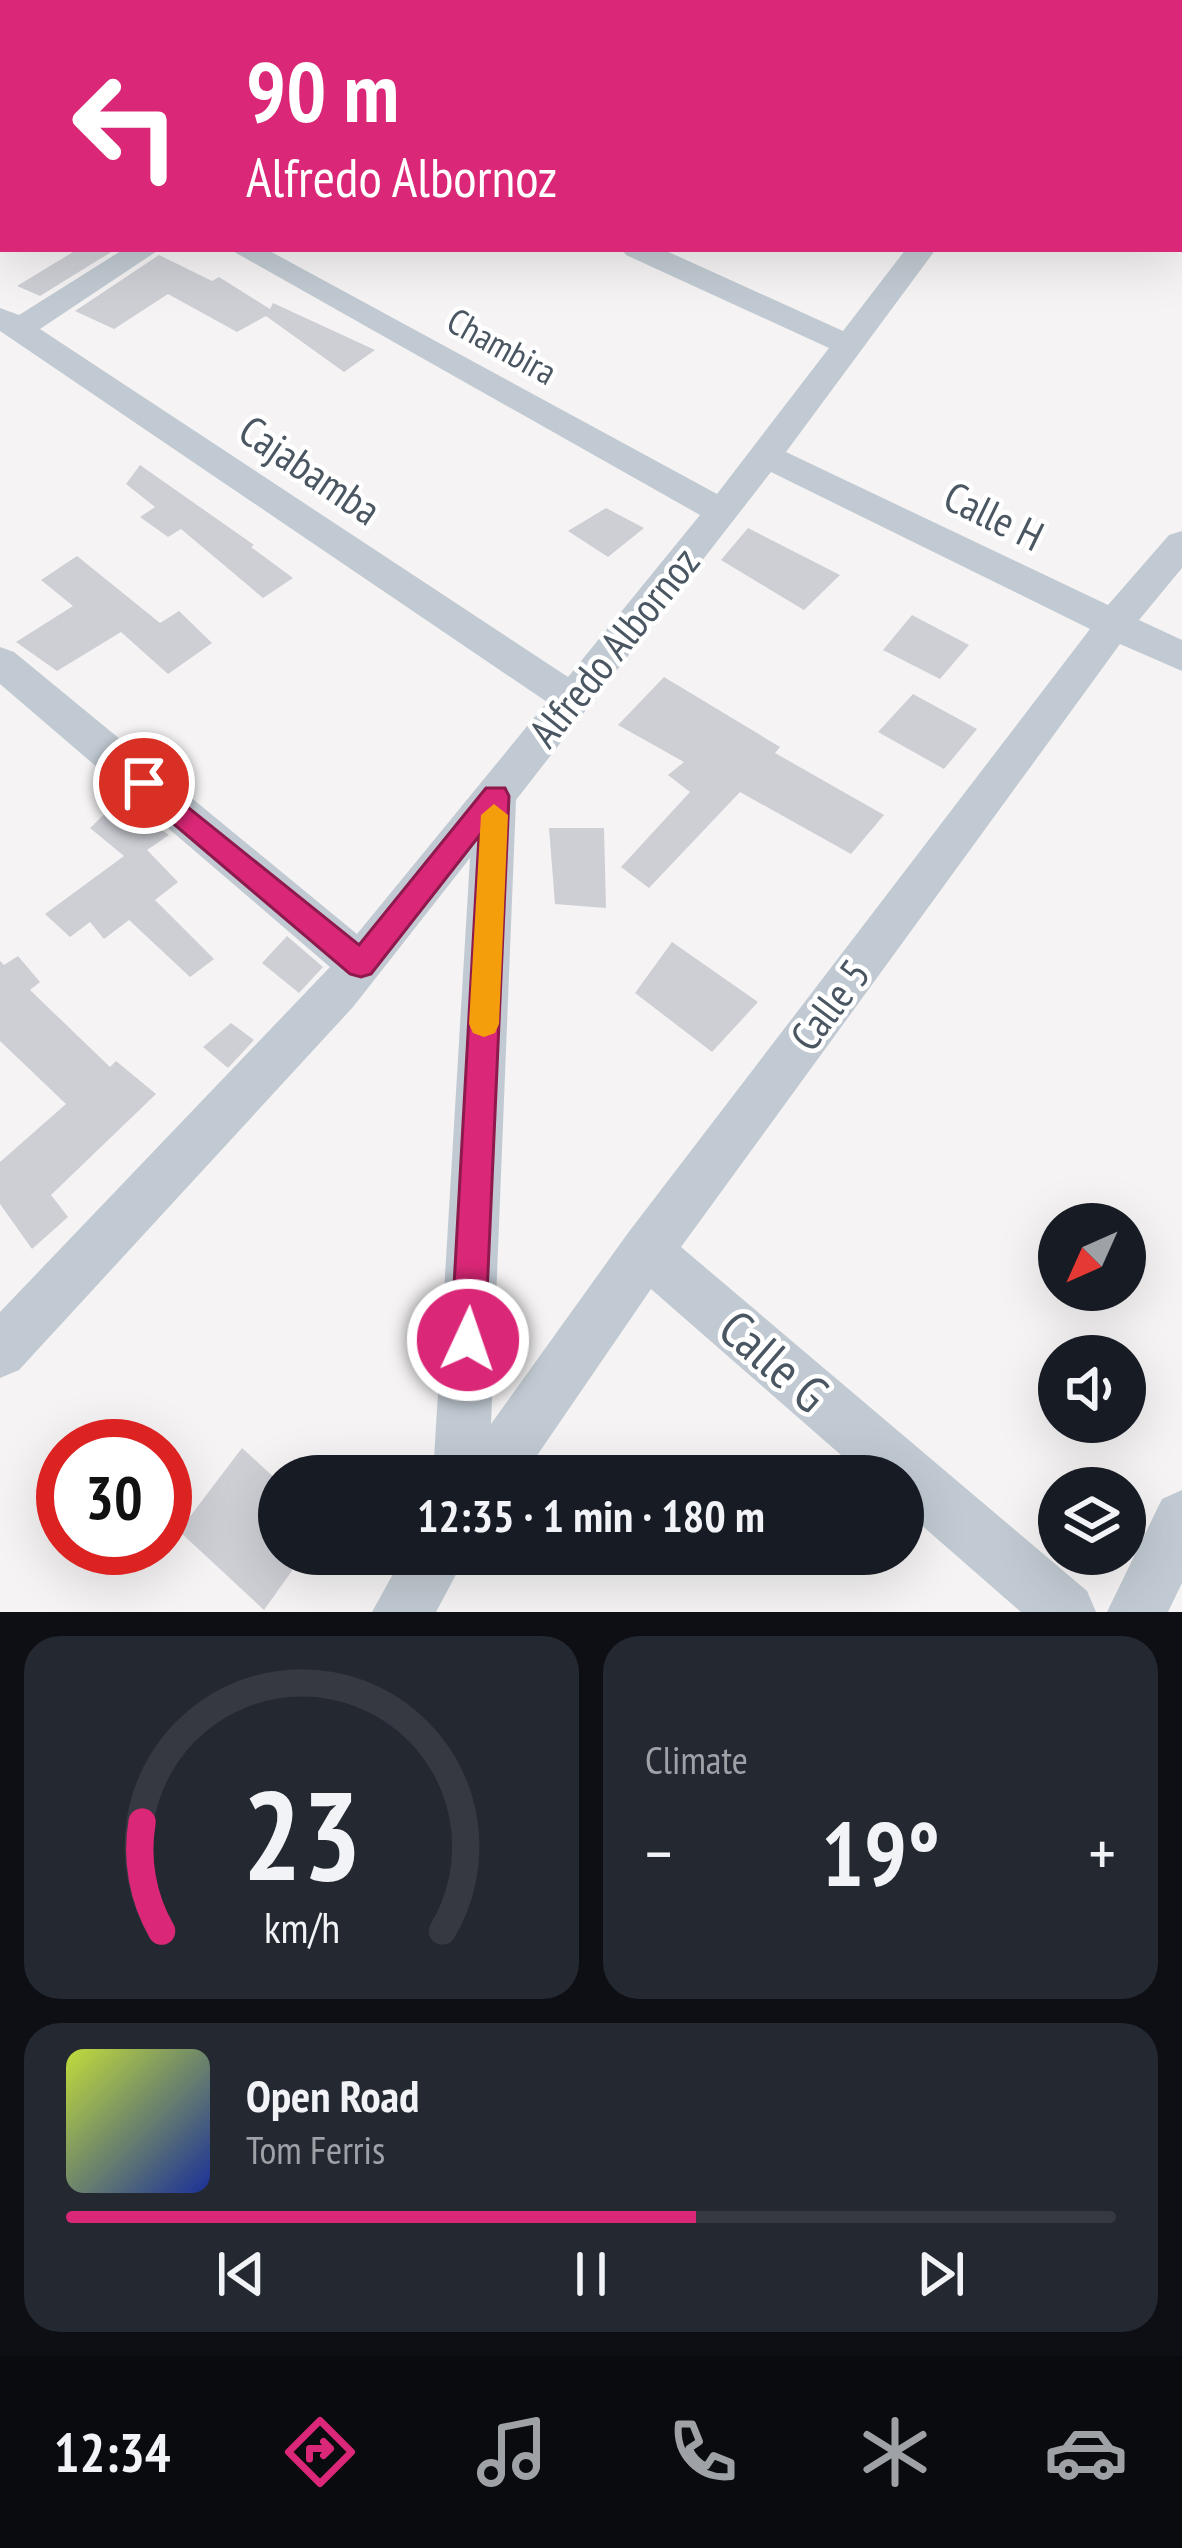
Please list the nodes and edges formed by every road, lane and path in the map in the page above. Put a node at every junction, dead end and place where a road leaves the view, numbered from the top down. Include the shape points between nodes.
1 (139, 252) edge
2 (249, 252) edge
3 (644, 252) edge
4 (919, 252) edge
5 (5, 321) edge
6 (846, 344) junction
7 (766, 456) junction
8 (722, 512) junction
9 (1182, 544) edge
10 (1114, 624) junction
11 (1182, 657) edge
12 (0, 662) edge
13 (570, 698) junction
14 (495, 796) junction
15 (361, 964) junction
16 (646, 1251) junction
17 (0, 1351) edge
18 (462, 1455) edge
19 (504, 1455) edge
20 (1182, 1520) edge
21 (425, 1575) edge
22 (402, 1612) edge
23 (1066, 1612) edge
24 (1138, 1612) edge

1 - 5 street
2 - 8 street, Chambira
3 - 6 street
4 - 6 street, Alfredo Albornoz
5 - 13 street, Cajabamba
6 - 7 street, Alfredo Albornoz
7 - 8 street, Alfredo Albornoz
7 - 10 street, Calle H
8 - 13 street, Alfredo Albornoz
9 - 10 street, Calle 5
10 - 11 street, Calle H
10 - 16 street, Calle 5
12 - 15 street
13 - 14 street, Alfredo Albornoz
14 - 15 street, Alfredo Albornoz
14 - 18 street
15 - 17 street, Alfredo Albornoz
16 - 19 street, Calle 5
16 - 23 street, Calle G
20 - 24 street
21 - 22 street

